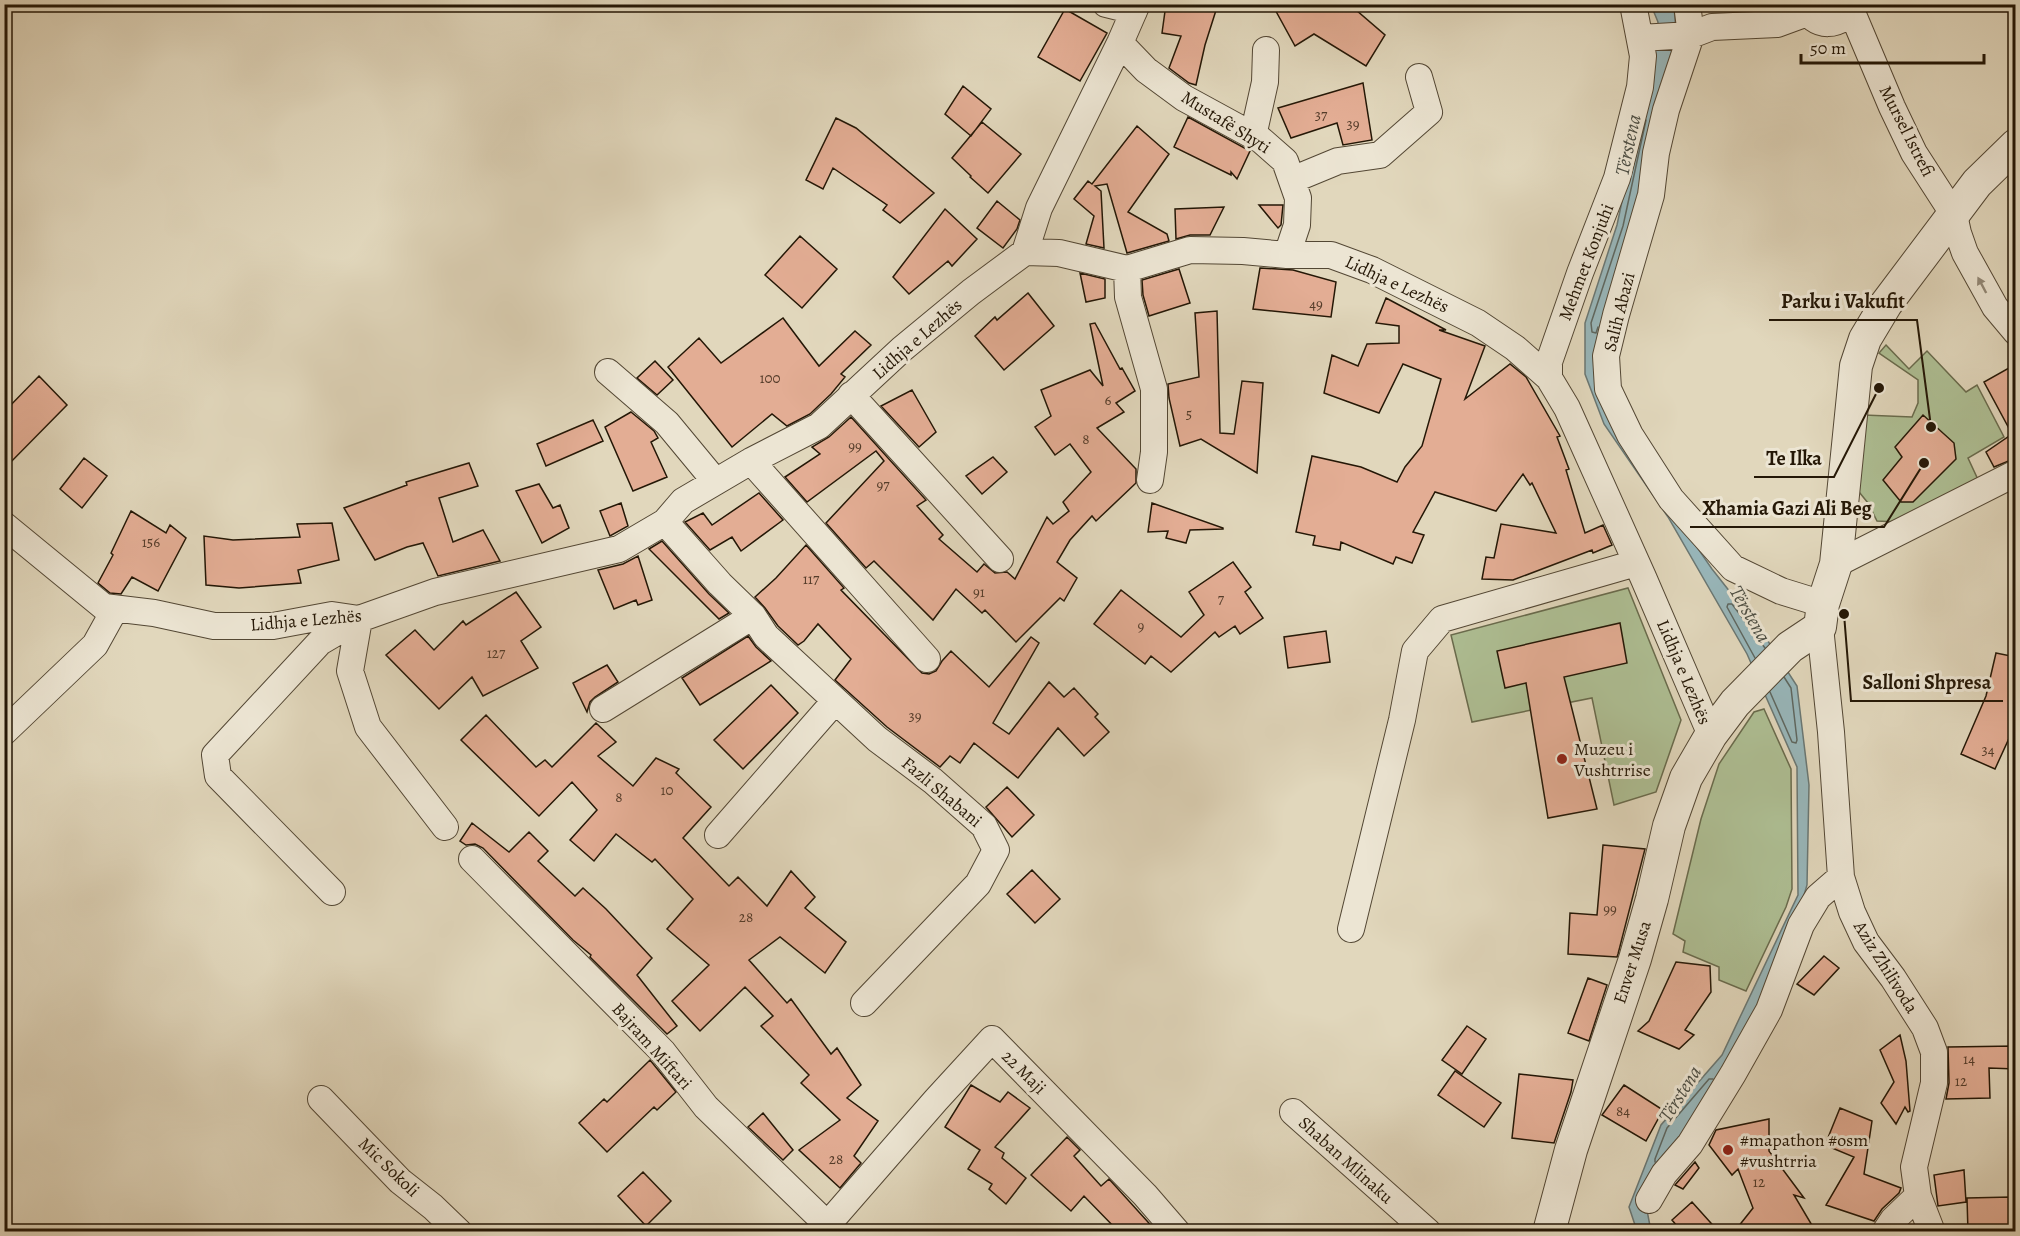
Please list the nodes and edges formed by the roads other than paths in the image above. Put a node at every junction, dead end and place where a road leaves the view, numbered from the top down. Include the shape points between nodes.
1 (1107, 4) edge
2 (1633, 4) edge
3 (1687, 4) edge
4 (1135, 8) edge
5 (1806, 9) edge
6 (1851, 9) edge
7 (1691, 34) junction
8 (1640, 38) junction
9 (1120, 43) junction
10 (1266, 50) dead end
11 (1419, 77) dead end
12 (1253, 136) junction
13 (2016, 145) edge
14 (1292, 180) junction
15 (1954, 215) junction
16 (1024, 252) junction
17 (1287, 255) junction
18 (1127, 269) junction
19 (2016, 332) edge
20 (608, 372) dead end
21 (1549, 378) junction
22 (851, 395) junction
23 (751, 461) junction
24 (2016, 473) edge
25 (1150, 480) dead end
26 (715, 481) junction
27 (665, 522) junction
28 (4, 525) edge
29 (1000, 559) dead end
30 (1636, 563) junction
31 (1836, 564) junction
32 (115, 609) junction
33 (753, 616) junction
34 (1822, 616) junction
35 (359, 619) junction
36 (927, 659) dead end
37 (835, 701) junction
38 (603, 709) dead end
39 (4, 732) edge
40 (1711, 735) junction
41 (445, 827) dead end
42 (718, 835) dead end
43 (472, 859) dead end
44 (1841, 877) junction
45 (332, 892) dead end
46 (1351, 929) dead end
47 (864, 1003) dead end
48 (321, 1100) dead end
49 (1293, 1112) dead end
50 (1917, 1196) junction
51 (1649, 1200) dead end
52 (832, 1228) edge
53 (459, 1232) edge
54 (1177, 1232) edge
55 (1428, 1232) edge
56 (1549, 1232) edge
57 (1885, 1232) edge
58 (1932, 1232) edge

1 - 4 street
2 - 8 street, Mehmet Konjuhi
3 - 7 street
4 - 9 street
5 - 6 street via 1819,22 1827,24 1843,20
5 - 7 street via 1777,24 1712,27
6 - 15 street, Mursel Istrefi via 1914,153
7 - 8 street
7 - 34 street, Salih Abazi via 1666,110 1651,195 1606,356 1608,389 1630,435 1671,499 1733,568
8 - 21 street, Mehmet Konjuhi via 1640,87 1617,178 1549,362
9 - 12 street, Mustafë Shyti via 1146,70 1184,98
9 - 16 street via 1039,208
10 - 12 street via 1265,82
11 - 14 street via 1430,112 1380,155 1338,161
12 - 14 street, Mustafë Shyti via 1285,161
13 - 15 street via 1977,183
14 - 17 street, Mustafë Shyti via 1298,198 1297,225
19 -> 15 street, Mursel Istrefi via 1995,307 1965,254
15 - 31 street via 1886,304 1865,339 1856,366
16 - 18 street via 1059,253
16 - 22 street, Lidhja e Lezhës
17 - 18 street, Lidhja e Lezhës via 1190,250
17 - 21 street, Lidhja e Lezhës via 1331,255 1372,270 1478,323
18 - 25 street via 1128,297 1154,389
20 - 26 street via 667,423
21 - 30 street, Lidhja e Lezhës via 1567,408
22 - 23 street, Lidhja e Lezhës via 819,426
22 - 29 street
23 - 26 street, Lidhja e Lezhës
23 - 36 street
24 - 31 street
26 - 27 street, Lidhja e Lezhës via 682,501
27 - 33 street, Fazli Shabani
27 - 35 street, Lidhja e Lezhës via 619,549 435,592
28 - 32 street, Lidhja e Lezhës via 105,607
30 - 40 street, Lidhja e Lezhës
30 - 46 street via 1442,619 1415,651
31 - 34 street
32 - 35 street, Lidhja e Lezhës via 214,626 273,626 332,615
32 - 39 street via 95,645
33 - 37 street, Fazli Shabani via 766,636
33 - 38 street
34 - 40 street, Enver Musa via 1735,703
34 - 44 street, Aziz Zhilivoda
35 - 41 street via 350,671 368,727
35 - 45 street via 320,642 215,755 218,776
37 - 42 street
37 - 47 street, Fazli Shabani via 984,826 996,850 978,884
40 - 56 street, Enver Musa via 1686,778 1669,826 1652,899 1571,1150
43 - 52 street, Bajram Miftari via 663,1052 706,1107
44 - 50 street, Aziz Zhilivoda via 1866,942 1925,1028 1934,1052 1934,1083 1914,1167
44 - 51 street via 1818,897 1801,925 1769,1010 1690,1144 1664,1174
48 - 53 street, Mic Sokoli via 400,1181
49 - 55 street, Shaban Mlinaku
50 - 57 street
50 - 58 street, Aziz Zhilivoda
52 - 54 street, 22 Maji via 936,1100 992,1040

